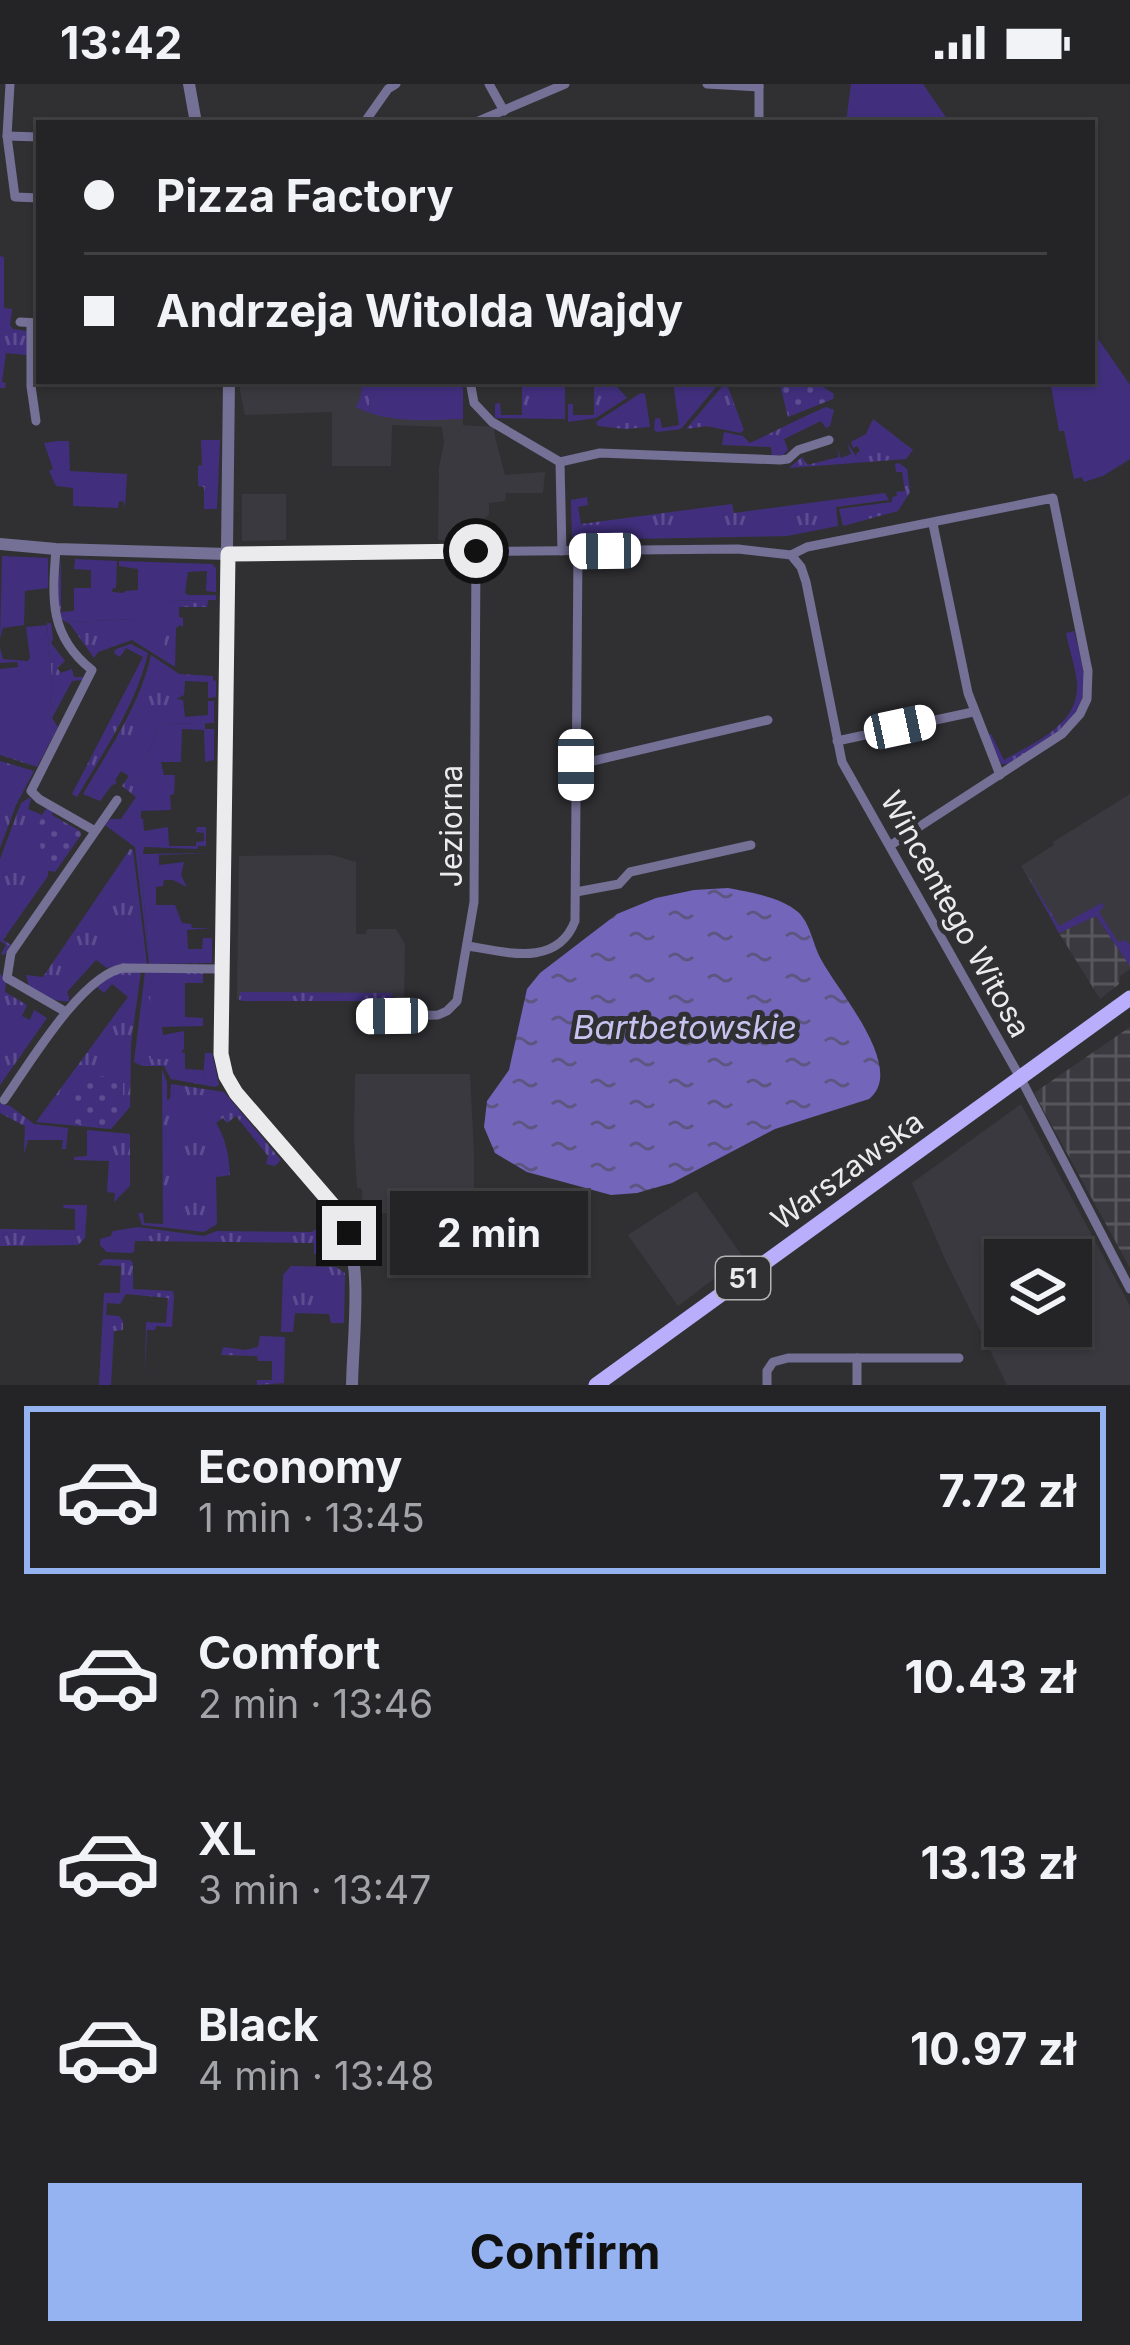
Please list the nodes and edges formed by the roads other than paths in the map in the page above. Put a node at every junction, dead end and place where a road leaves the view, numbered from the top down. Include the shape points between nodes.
1 (10, 84) edge
2 (189, 84) edge
3 (396, 84) edge
4 (490, 84) edge
5 (565, 84) edge
6 (707, 84) edge
7 (759, 85) edge
8 (504, 111) junction
9 (195, 120) edge
10 (366, 120) edge
11 (482, 120) edge
12 (759, 120) edge
13 (8, 136) junction
14 (36, 137) edge
15 (36, 198) edge
16 (30, 323) edge
17 (229, 384) edge
18 (471, 384) edge
19 (37, 421) dead end
20 (829, 440) dead end
21 (560, 462) junction
22 (933, 524) junction
23 (3, 543) edge
24 (56, 549) junction
25 (476, 551) junction
26 (562, 551) junction
27 (578, 551) junction
28 (228, 554) junction
29 (791, 555) junction
30 (973, 712) junction
31 (768, 721) dead end
32 (837, 741) junction
33 (576, 765) junction
34 (1000, 775) junction
35 (118, 800) dead end
36 (95, 831) junction
37 (751, 845) dead end
38 (891, 845) junction
39 (575, 892) junction
40 (468, 946) junction
41 (221, 969) junction
42 (1130, 998) edge
43 (66, 1012) junction
44 (364, 1017) dead end
45 (1022, 1078) junction
46 (4, 1100) dead end
47 (1130, 1289) edge
48 (857, 1358) junction
49 (959, 1358) dead end
50 (352, 1385) edge
51 (596, 1385) edge
52 (767, 1385) edge
53 (856, 1385) edge

1 - 13 street
2 - 9 street
3 - 10 street
4 - 8 street
5 - 8 street
6 - 7 street
7 - 12 street
8 - 11 street
13 - 14 street
13 - 15 street via 15,197
16 - 19 street
17 - 28 street
18 - 21 street via 474,404 489,420
20 - 21 street via 779,460 600,453
21 - 26 street
22 - 29 street
22 - 30 street
22 - 34 street via 1053,498 1089,692 1067,730
23 - 24 street
24 - 28 street
24 - 36 street via 56,625 92,670 31,791
25 - 26 street
25 - 28 street
25 - 40 street, Jeziorna
26 - 27 street
27 - 29 street
27 - 33 street
28 - 41 street
29 - 32 street, Wincentego Witosa via 806,582
30 - 32 street
30 - 34 street
31 - 33 street
32 - 38 street, Wincentego Witosa
33 - 39 street
34 - 38 street
35 - 36 street
36 - 43 street via 8,964 7,978
37 - 39 street
38 - 45 street, Wincentego Witosa
39 - 40 street via 575,921 554,947 523,955
40 - 44 street, Jeziorna via 457,1001 447,1011
41 - 43 street via 114,969
41 - 50 street via 221,1054 230,1084 349,1233
42 - 45 main road, Warszawska / 51
43 - 46 street
45 - 47 street, Wincentego Witosa
45 - 51 main road, Warszawska / 51
48 - 49 street
48 - 52 street via 773,1362
48 - 53 street

